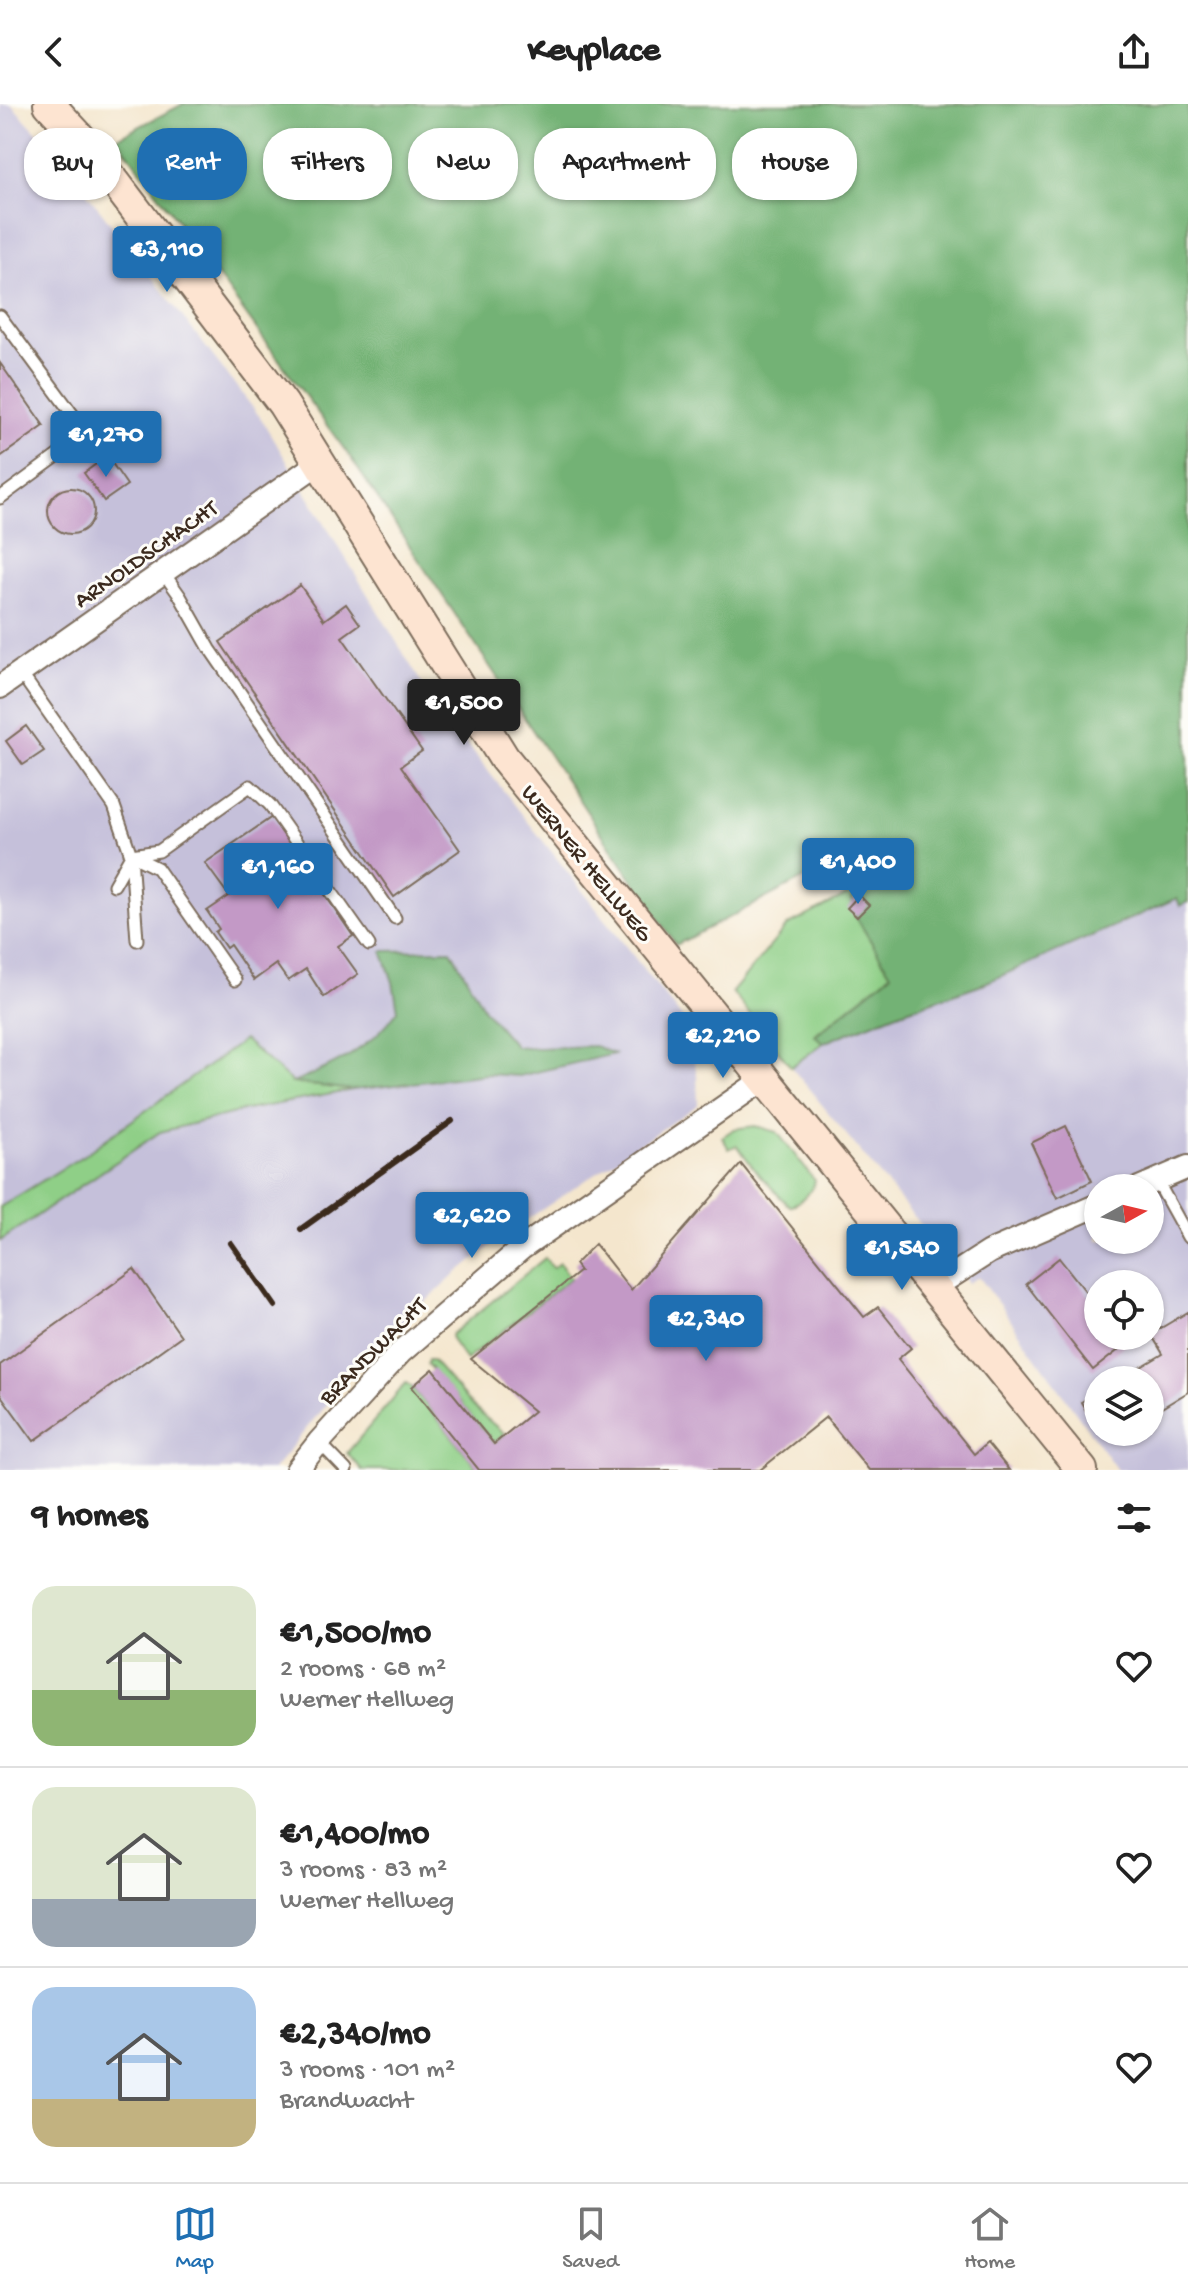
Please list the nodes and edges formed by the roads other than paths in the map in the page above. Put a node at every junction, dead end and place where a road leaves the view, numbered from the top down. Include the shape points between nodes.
1 (49, 104) edge
2 (0, 316) edge
3 (320, 462) junction
4 (0, 498) edge
5 (163, 572) junction
6 (20, 672) junction
7 (0, 687) edge
8 (131, 855) junction
9 (114, 885) dead end
10 (395, 918) dead end
11 (137, 940) dead end
12 (369, 945) dead end
13 (235, 980) dead end
14 (764, 1079) junction
15 (1188, 1167) edge
16 (1164, 1177) edge
17 (1164, 1205) edge
18 (1084, 1211) edge
19 (1188, 1237) edge
20 (933, 1288) junction
21 (319, 1442) junction
22 (297, 1470) edge
23 (346, 1470) edge
24 (1082, 1470) edge

1 - 3 main road, WERNER HELLWEG via 86,144 246,353
2 - 4 lane via 87,434
3 - 5 street, ARNOLDSCHACHT
3 - 14 main road, WERNER HELLWEG via 504,758
5 - 6 street, ARNOLDSCHACHT
5 - 10 lane
6 - 7 street, ARNOLDSCHACHT
6 - 8 lane via 114,806
8 - 9 lane
8 - 11 lane
8 - 12 lane via 159,851 250,786 270,805
8 - 13 lane via 157,868
14 - 20 main road, WERNER HELLWEG
14 - 21 street, BRANDWACHT via 522,1248 400,1353
15 - 16 street
17 - 19 lane
18 - 20 street via 989,1252
20 - 24 main road, WERNER HELLWEG
21 - 22 street, BRANDWACHT
21 - 23 lane

